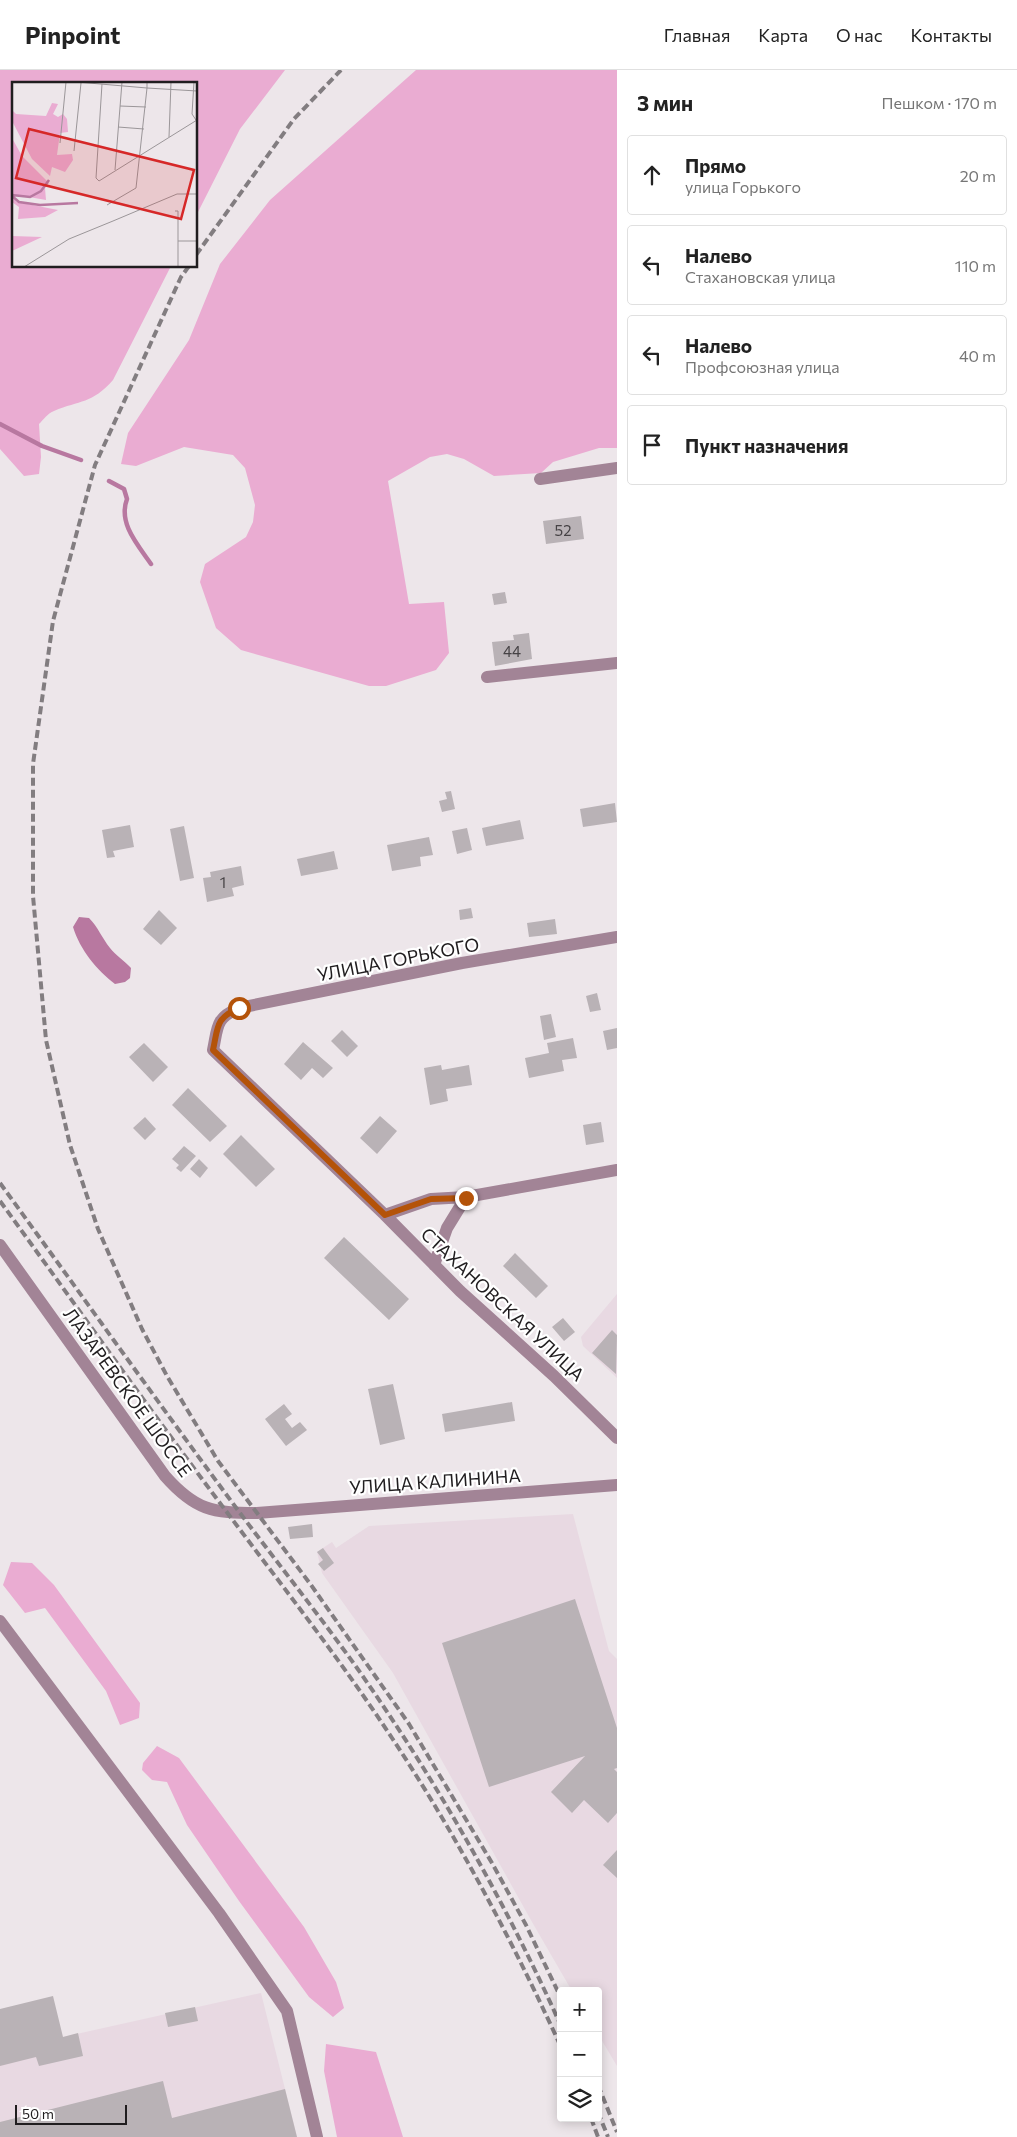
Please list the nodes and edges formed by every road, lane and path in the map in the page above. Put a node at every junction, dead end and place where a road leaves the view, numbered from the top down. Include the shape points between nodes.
1 (617, 468) edge
2 (540, 479) dead end
3 (617, 663) edge
4 (487, 677) dead end
5 (617, 937) edge
6 (213, 1050) joint
7 (617, 1170) edge
8 (466, 1198) junction
9 (385, 1215) junction
10 (0, 1245) edge
11 (434, 1265) junction
12 (617, 1438) edge
13 (617, 1485) edge
14 (257, 1513) joint
15 (0, 1621) edge
16 (318, 2137) edge

1 - 2 street
3 - 4 street
5 - 6 street, УЛИЦА ГОРЬКОГО via 462,963 239,1008 225,1014 220,1022
6 - 9 street, СТАХАНОВСКАЯ УЛИЦА
7 - 8 street
8 - 9 street via 431,1199
8 - 11 street via 447,1228
9 - 11 street, СТАХАНОВСКАЯ УЛИЦА
10 - 14 street, ЛАЗАРЕВСКОЕ ШОССЕ via 165,1476 182,1495 199,1506 226,1512
11 - 12 street, СТАХАНОВСКАЯ УЛИЦА
13 - 14 street, УЛИЦА КАЛИНИНА
15 - 16 street via 219,1913 287,2011

